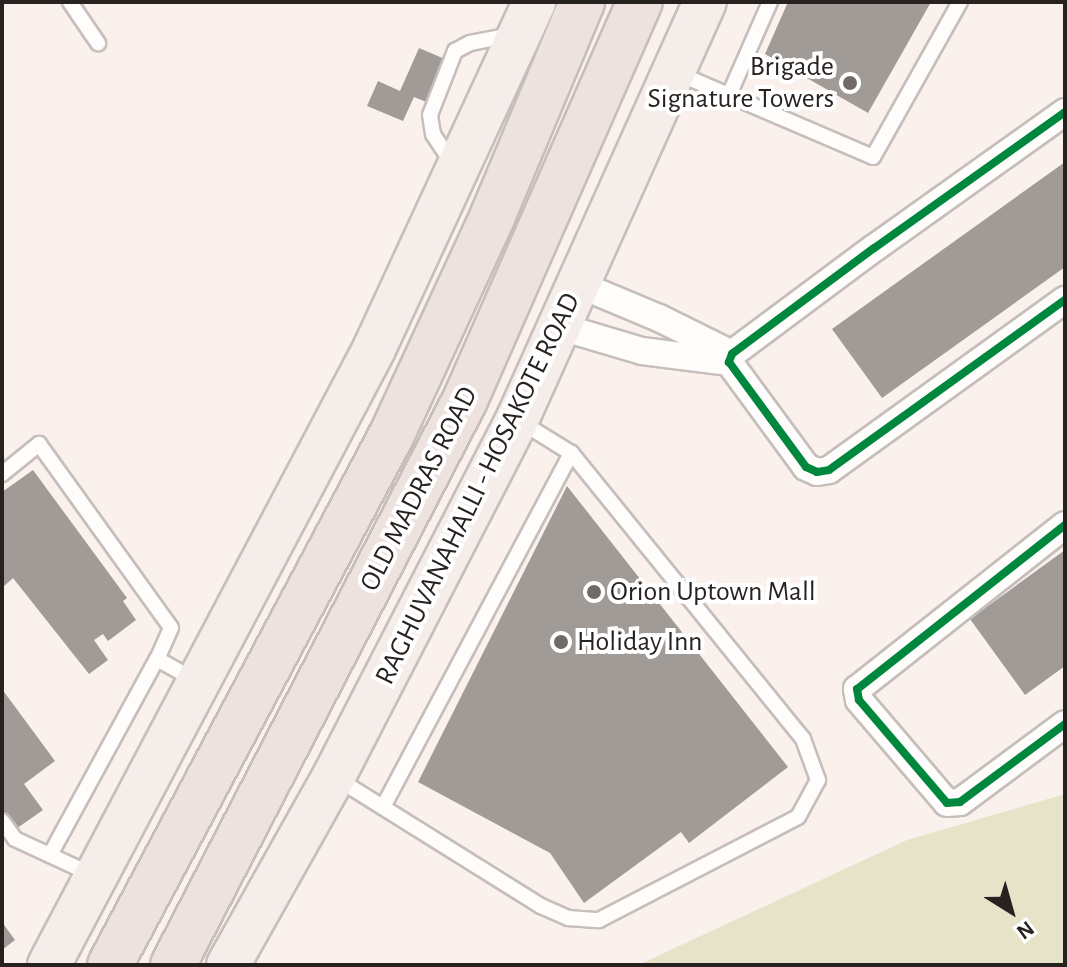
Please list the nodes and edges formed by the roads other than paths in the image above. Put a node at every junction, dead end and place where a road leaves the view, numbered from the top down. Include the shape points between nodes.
1 (70, 2) edge
2 (582, 2) edge
3 (640, 2) edge
4 (705, 2) edge
5 (770, 2) edge
6 (960, 2) edge
7 (527, 18) edge
8 (98, 43) dead end
9 (676, 72) junction
10 (729, 95) junction
11 (1065, 112) edge
12 (580, 285) junction
13 (1065, 300) edge
14 (561, 327) junction
15 (731, 358) junction
16 (517, 420) junction
17 (571, 453) junction
18 (2, 474) edge
19 (1065, 525) edge
20 (157, 659) junction
21 (199, 683) junction
22 (1065, 724) edge
23 (334, 776) junction
24 (383, 807) junction
25 (2, 821) edge
26 (50, 855) junction
27 (97, 877) junction
28 (49, 965) edge
29 (110, 965) edge
30 (173, 965) edge
31 (228, 965) edge

1 - 8 lane
2 - 29 highway via 493,215 392,434
3 - 30 highway, OLD MADRAS ROAD via 465,400
4 - 9 main road, RAGHUVANAHALLI - HOSAKOTE ROAD
5 - 10 lane
6 - 10 lane via 873,157
7 - 21 main road via 374,349
9 - 10 lane
9 - 12 main road, RAGHUVANAHALLI - HOSAKOTE ROAD
11 - 15 street
12 - 14 main road, RAGHUVANAHALLI - HOSAKOTE ROAD
12 - 15 street via 659,318
13 - 15 street via 829,470 806,467
14 - 15 street via 642,351
14 - 16 main road, RAGHUVANAHALLI - HOSAKOTE ROAD
16 - 17 lane
16 - 23 main road, RAGHUVANAHALLI - HOSAKOTE ROAD
17 - 24 lane
17 - 24 lane via 803,739 818,780 798,817 599,920 568,918 541,906
18 - 20 lane via 39,444 171,628
19 - 22 street via 857,689 859,700 947,803 960,802
20 - 21 lane
20 - 26 lane
21 - 27 main road
23 - 24 lane
23 - 31 main road, RAGHUVANAHALLI - HOSAKOTE ROAD
25 - 26 lane via 15,839
26 - 27 lane
27 - 28 main road

